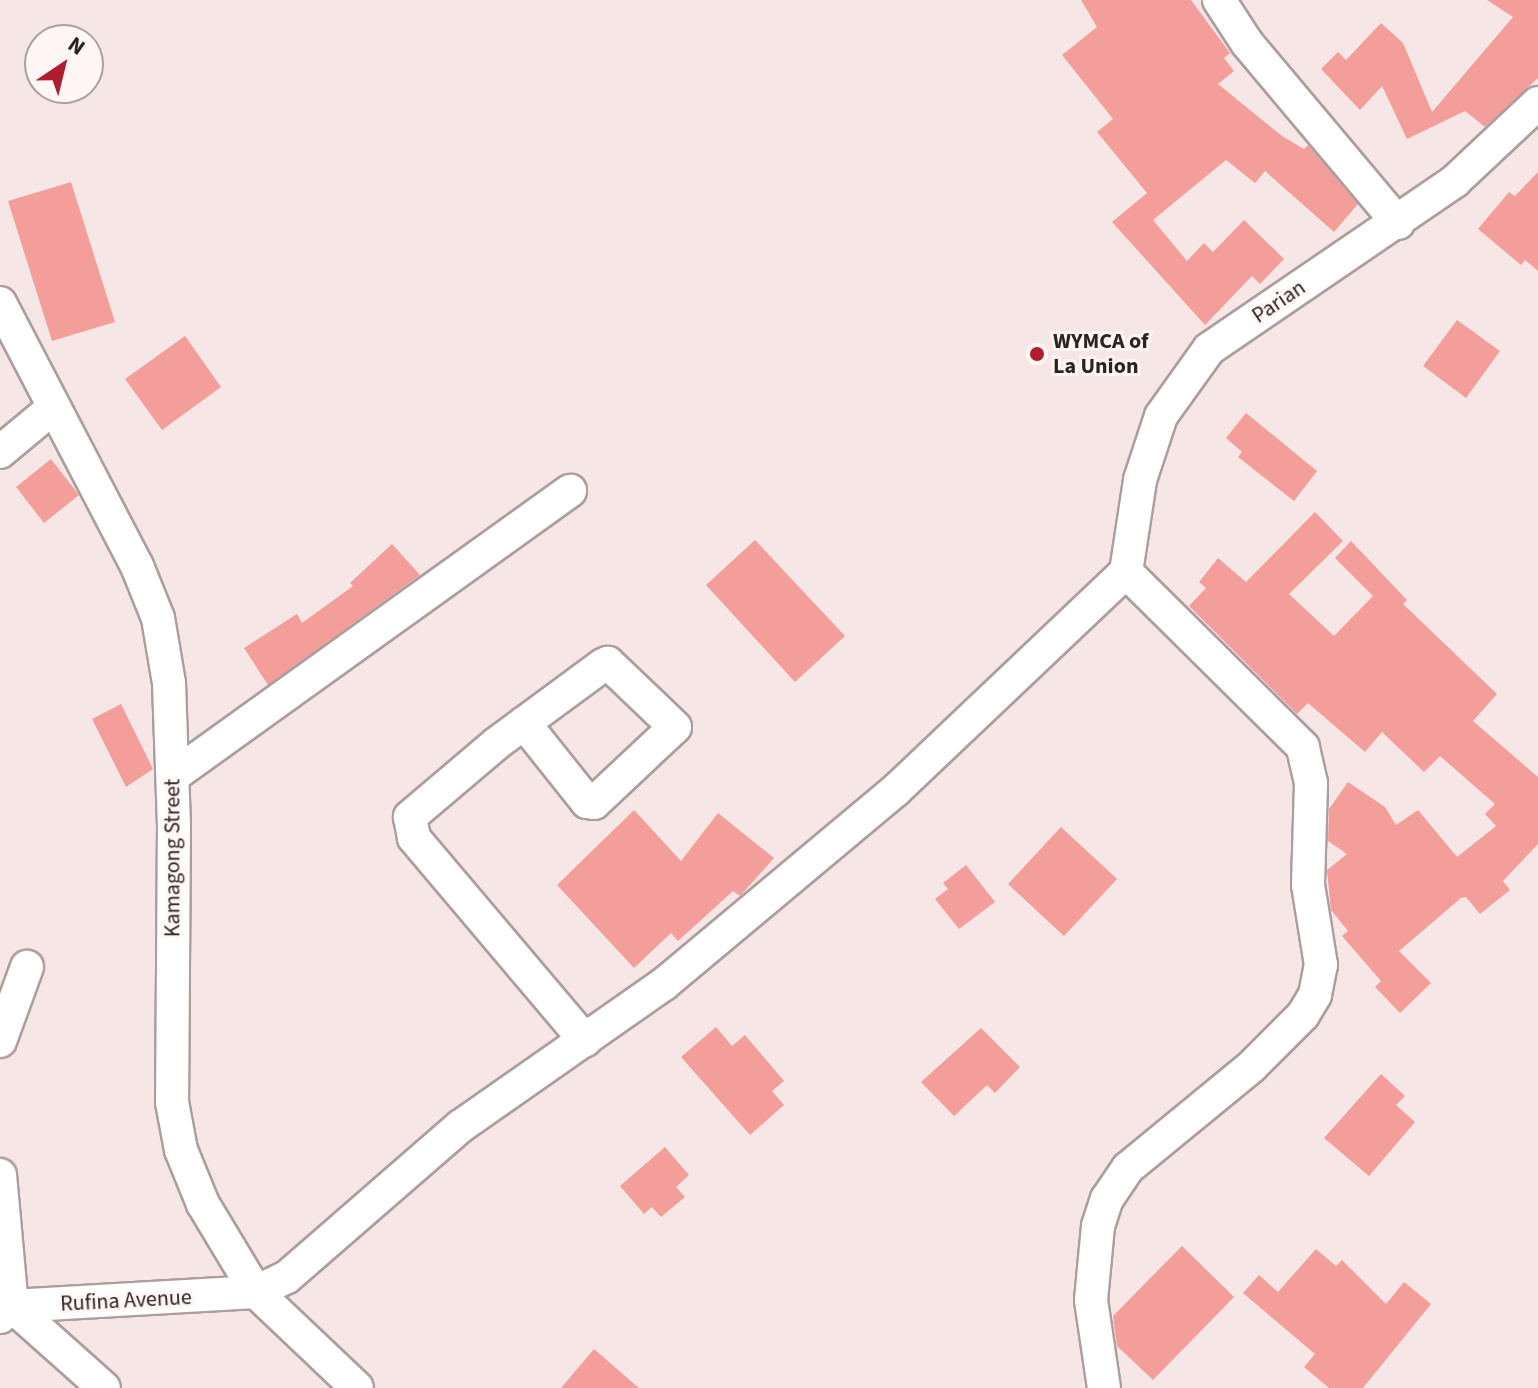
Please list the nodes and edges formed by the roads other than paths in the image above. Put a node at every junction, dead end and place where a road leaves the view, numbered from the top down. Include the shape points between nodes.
1 (1219, 0) edge
2 (1538, 103) edge
3 (1398, 223) junction
4 (0, 303) edge
5 (54, 407) junction
6 (0, 452) edge
7 (570, 491) dead end
8 (1126, 572) junction
9 (524, 723) junction
10 (173, 776) junction
11 (27, 967) dead end
12 (585, 1040) junction
13 (0, 1041) edge
14 (0, 1175) edge
15 (256, 1292) junction
16 (6, 1312) edge
17 (104, 1388) edge
18 (357, 1388) edge
19 (1104, 1388) edge

1 - 3 street via 1247,43
2 - 3 street, Parian via 1455,181
3 - 8 street, Parian via 1209,349 1183,381 1161,416 1140,480
4 - 5 street, Kamagong Street
5 - 6 street
5 - 10 street, Kamagong Street via 137,566 158,618 169,683
7 - 10 street
8 - 12 street via 896,790 664,984
8 - 19 street via 1303,747 1311,783 1308,885 1321,965 1315,995 1303,1015 1252,1066 1137,1160 1107,1199 1098,1226 1091,1300
9 - 9 street via 613,663 675,727 594,803 587,802
9 - 12 street via 410,817 410,829
10 - 15 street, Kamagong Street via 172,1102 181,1150 203,1204
11 - 13 street
12 - 15 street via 517,1082 287,1277
14 - 16 street
15 - 16 street, Rufina Avenue
15 - 18 street, Kamagong Street
16 - 17 street

